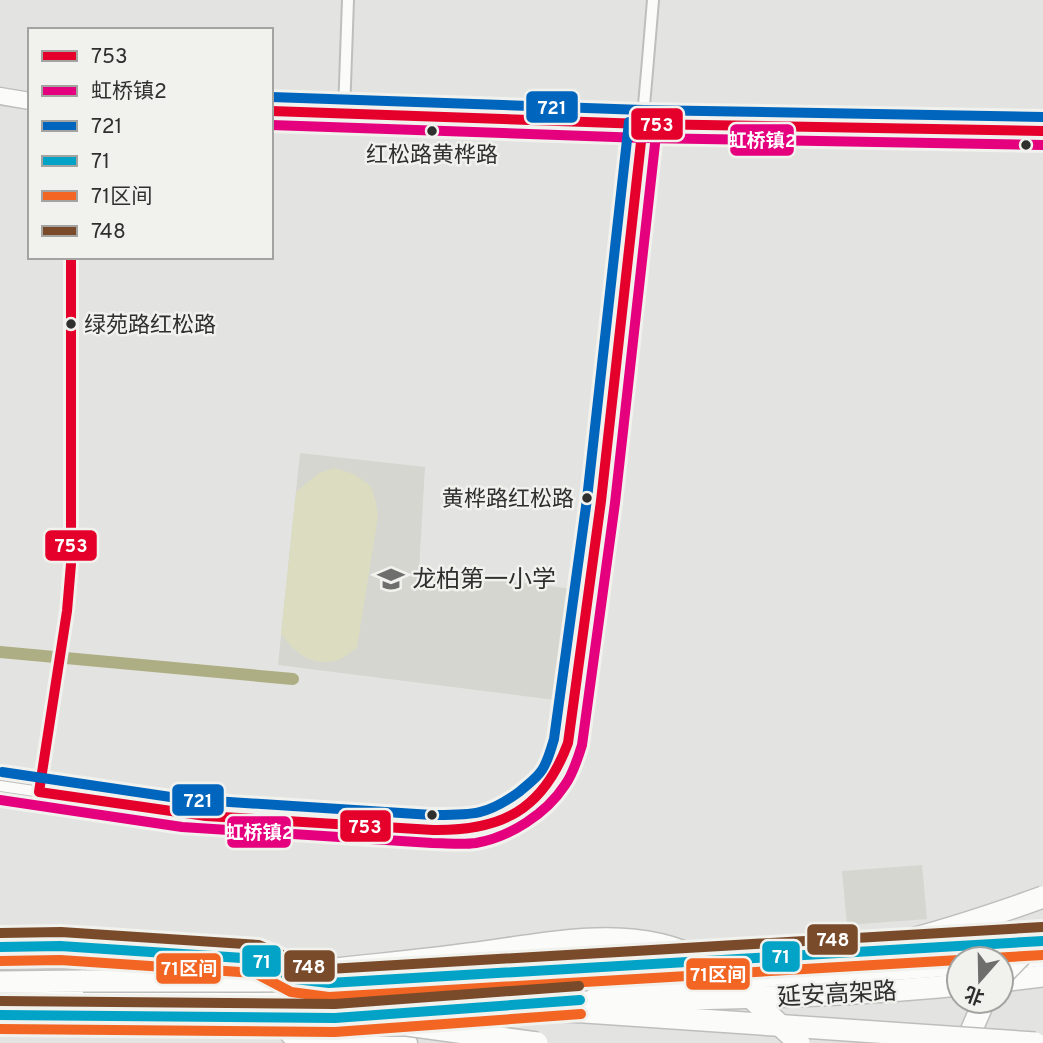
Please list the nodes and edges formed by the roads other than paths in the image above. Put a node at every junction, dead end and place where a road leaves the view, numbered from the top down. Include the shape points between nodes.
1 (348, 0) edge
2 (653, 0) edge
3 (0, 96) edge
4 (28, 101) edge
5 (273, 111) edge
6 (344, 112) junction
7 (643, 124) junction
8 (1043, 131) edge
9 (71, 259) edge
10 (0, 786) edge
11 (39, 792) junction
12 (1043, 897) edge
13 (1043, 933) edge
14 (1043, 941) edge
15 (0, 947) edge
16 (1043, 955) edge
17 (214, 956) junction
18 (0, 958) edge
19 (1015, 960) edge
20 (1043, 961) edge
21 (1015, 962) edge
22 (1015, 964) edge
23 (945, 967) edge
24 (945, 967) edge
25 (1043, 976) edge
26 (1015, 978) edge
27 (589, 980) junction
28 (83, 981) junction
29 (0, 982) edge
30 (945, 986) edge
31 (315, 1000) junction
32 (0, 1003) edge
33 (585, 1012) junction
34 (427, 1013) junction
35 (0, 1015) edge
36 (977, 1015) edge
37 (335, 1018) junction
38 (0, 1021) edge
39 (0, 1027) edge
40 (469, 1034) junction
41 (360, 1036) junction
42 (405, 1036) edge
43 (498, 1043) edge
44 (510, 1043) edge
45 (537, 1043) edge
46 (799, 1043) edge
47 (840, 1043) edge
48 (966, 1043) edge
49 (1035, 1043) edge

1 - 6 street
2 - 7 street
3 - 4 street
5 - 6 street
6 - 7 street
7 - 8 street
7 - 11 street via 572,718 563,759 542,792 507,818 472,829 251,819
9 - 11 street via 71,565
10 - 11 street
12 - 27 highway, bridge via 911,940 837,956 690,974
13 - 22 highway, bridge
14 - 17 main road via 329,983 295,979 258,959
15 - 17 main road via 60,946
16 - 19 highway
17 - 18 highway
20 - 21 main road
23 - 27 highway, 延安高架路, bridge via 772,977
24 - 34 main road
25 - 26 highway
27 - 28 highway, 延安高架路, bridge
28 - 29 highway, 延安高架路
28 - 46 highway, bridge via 324,970 570,942 642,941 702,960
30 - 31 highway, 延安高架路, bridge via 773,998
31 - 32 highway, 延安高架路
31 - 33 highway, bridge
33 - 47 highway, bridge via 769,1030
33 - 49 highway, bridge
34 - 37 main road
34 - 42 main road
35 - 37 main road
36 - 48 highway
37 - 41 main road
37 - 42 main road
38 - 40 highway, bridge via 407,1025
39 - 41 main road
40 - 44 highway, bridge
40 - 45 highway, bridge
41 - 42 main road
42 - 43 main road

